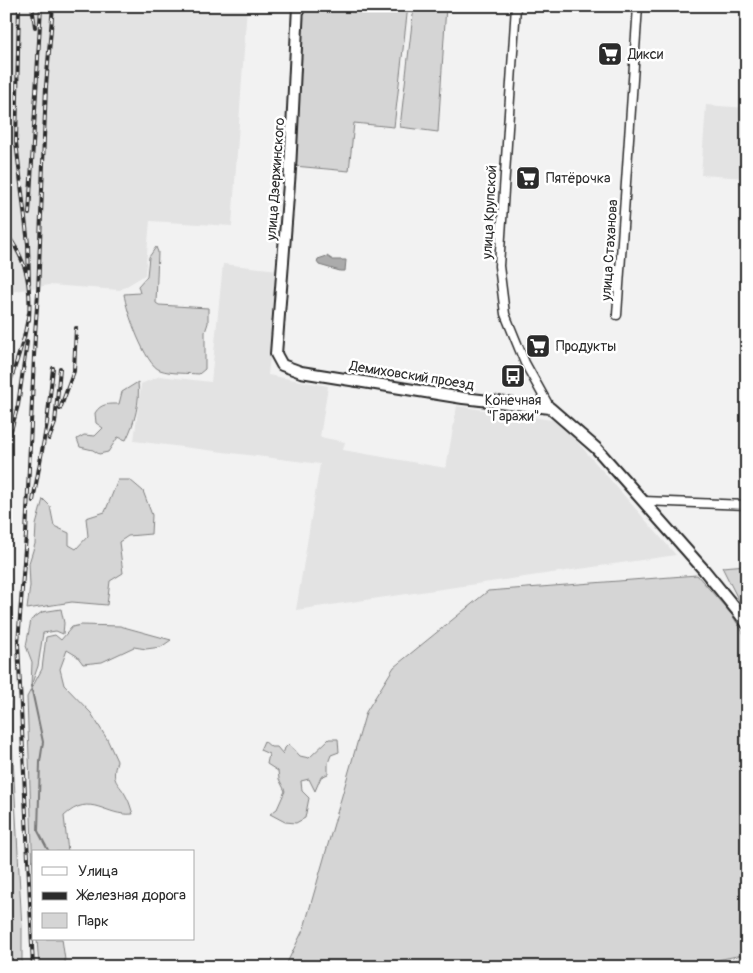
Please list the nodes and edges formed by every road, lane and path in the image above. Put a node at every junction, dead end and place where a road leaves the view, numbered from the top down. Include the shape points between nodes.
1 (298, 6) edge
2 (516, 6) edge
3 (638, 6) edge
4 (617, 315) dead end
5 (276, 354) joint
6 (550, 408) junction
7 (644, 501) junction
8 (747, 505) edge
9 (747, 624) edge
10 (747, 964) edge
11 (734, 967) edge

1 - 5 main road, улица Дзержинского
2 - 6 street, улица Крупской via 499,266 502,306 525,363
3 - 4 street, улица Стаханова
5 - 6 main road, Демиховский проезд via 282,365 301,372 463,398
6 - 7 main road via 596,448
7 - 8 street
7 - 9 main road
10 - 11 main road

